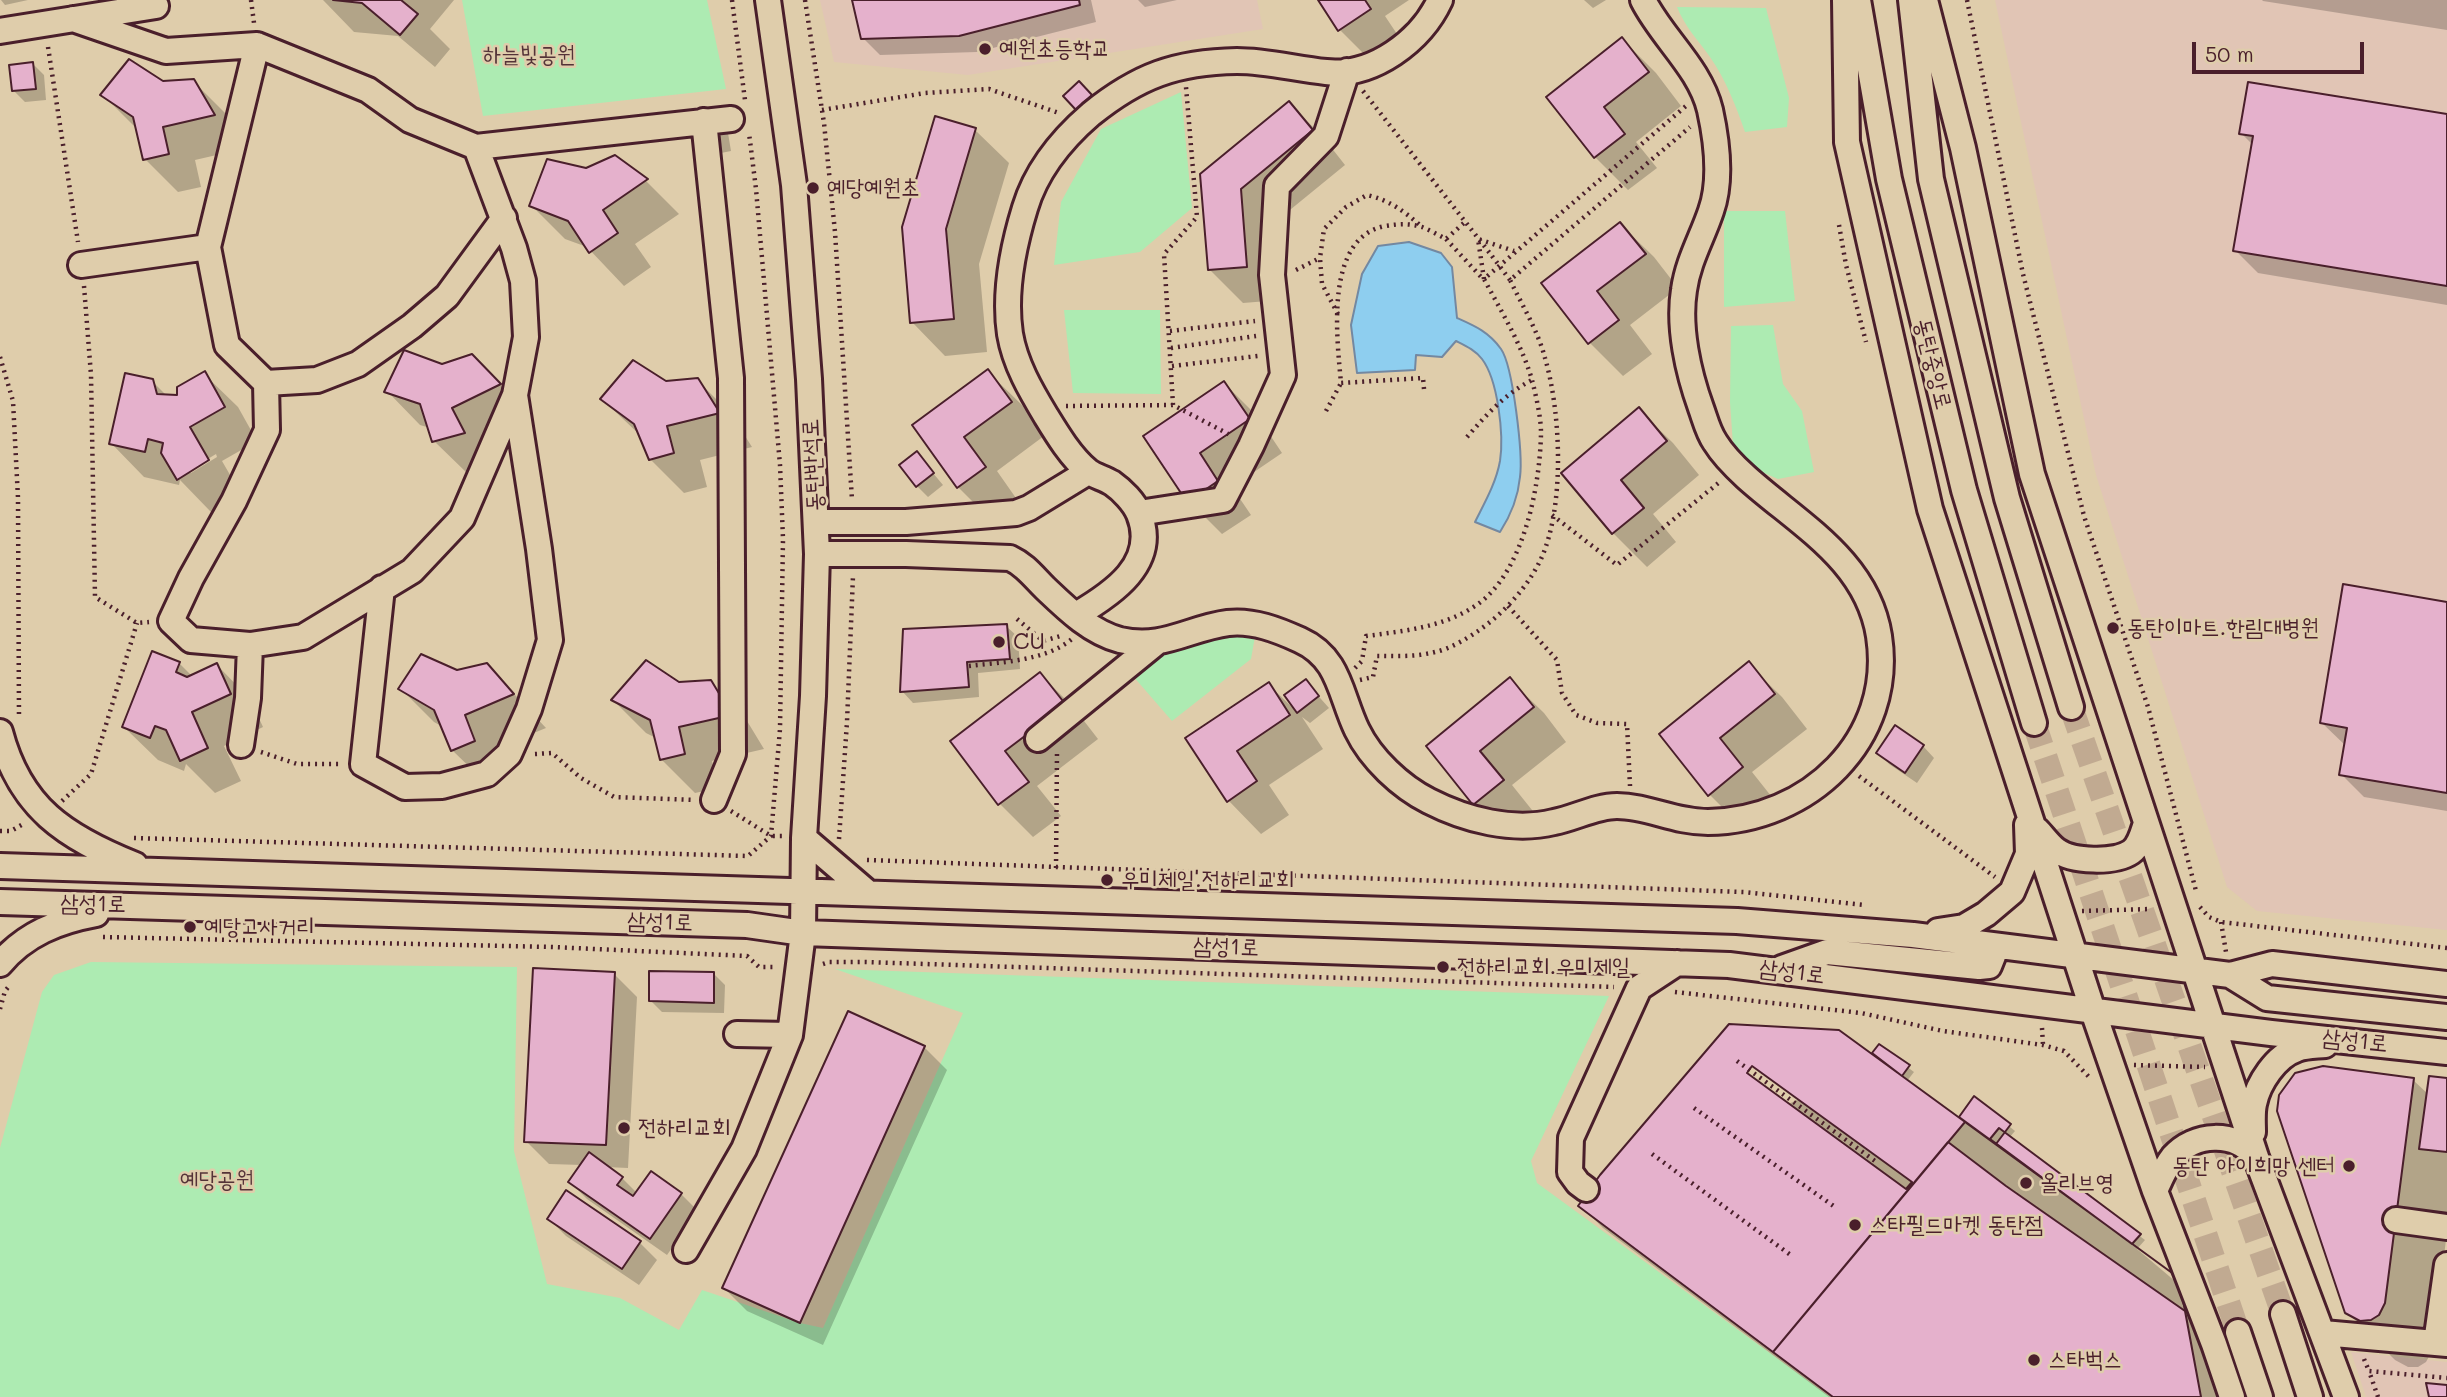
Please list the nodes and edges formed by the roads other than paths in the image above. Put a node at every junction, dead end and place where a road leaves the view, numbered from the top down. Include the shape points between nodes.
1 (768, 0) edge
2 (1440, 0) edge
3 (1643, 0) edge
4 (1845, 0) edge
5 (1858, 0) edge
6 (1911, 0) edge
7 (1925, 0) edge
8 (156, 6) dead end
9 (73, 19) junction
10 (0, 31) edge
11 (257, 45) junction
12 (1347, 71) junction
13 (741, 117) road end
14 (704, 121) junction
15 (476, 147) junction
16 (504, 218) junction
17 (208, 247) junction
18 (81, 265) road end
19 (266, 383) junction
20 (514, 395) junction
21 (1088, 471) junction
22 (1139, 513) junction
23 (816, 522) junction
24 (817, 554) junction
25 (382, 588) junction
26 (1082, 624) junction
27 (1157, 642) junction
28 (250, 645) junction
29 (2071, 708) tunnel mouth
30 (2034, 723) tunnel mouth
31 (10, 729) edge
32 (1038, 739) dead end
33 (241, 745) road end
34 (714, 800) road end
35 (2031, 815) junction
36 (2146, 822) junction
37 (804, 838) junction
38 (0, 866) edge
39 (148, 870) junction
40 (804, 890) junction
41 (867, 892) junction
42 (0, 902) edge
43 (148, 906) junction
44 (803, 933) junction
45 (1913, 935) junction
46 (1982, 944) junction
47 (2077, 955) junction
48 (1677, 963) junction
49 (1778, 970) junction
50 (2194, 970) junction
51 (6, 973) edge
52 (2231, 975) junction
53 (2447, 984) edge
54 (2093, 1011) junction
55 (2447, 1017) edge
56 (2212, 1025) junction
57 (2241, 1028) junction
58 (737, 1034) dead end
59 (2447, 1034) edge
60 (790, 1035) junction
61 (2360, 1041) junction
62 (2447, 1052) edge
63 (2256, 1157) junction
64 (1586, 1189) dead end
65 (2155, 1191) junction
66 (2396, 1220) dead end
67 (2447, 1227) edge
68 (685, 1250) dead end
69 (2447, 1265) edge
70 (2283, 1314) tunnel mouth
71 (2238, 1332) tunnel mouth
72 (2323, 1333) junction
73 (2441, 1344) edge
74 (2229, 1392) edge
75 (2260, 1397) edge
76 (2310, 1397) edge
77 (2346, 1397) edge

1 - 23 street, 동탄반석로 via 794,185
2 - 12 street via 1425,26 1407,43 1387,58
3 - 27 street via 1707,101 1718,168 1714,205 1690,260 1683,291 1682,321 1698,401 1715,444 1840,557 1872,610 1879,638 1881,685 1856,747 1843,764 1781,806 1732,821 1692,822 1611,806 1549,824 1506,825 1458,814 1403,785 1365,744 1331,664 1306,642 1256,625 1231,622
4 - 35 street via 1847,142 1927,495
5 - 30 street, 동탄중앙로 via 1889,179 1964,490
6 - 29 street via 1931,179 2007,498
7 - 36 street via 1962,148 2032,474
8 - 9 street
9 - 10 street
9 - 11 street via 166,51
11 - 15 street via 368,90 410,120
11 - 17 street
12 - 21 street via 1328,73 1238,61 1184,66 1152,75 1128,86 1083,121 1061,143 1034,183 1009,286 1010,334 1040,407
12 - 22 street via 1326,136 1277,186 1272,275 1283,375 1251,446 1223,500
13 - 14 street
14 - 15 street
14 - 34 street via 731,378 733,754
15 - 16 street
16 - 19 street via 447,296 358,364 317,380
16 - 20 street via 523,281 526,337
17 - 18 street
17 - 19 street via 227,345
19 - 28 street via 267,430 171,621 191,640
20 - 25 street via 462,518 412,571
20 - 25 street via 550,640 529,709 509,754 487,774 442,786 405,787 363,764
21 - 22 street via 1111,482
21 - 23 street via 1016,513 906,522
22 - 26 street via 1144,533 1141,558
23 - 24 street, 동탄반석로
24 - 26 street via 1010,558 1022,564
24 - 37 street, 동탄반석로
25 - 28 street via 303,637
26 - 27 street via 1122,640
27 - 32 street
28 - 33 street
31 - 39 street via 6,754 30,798 62,828
35 - 36 street via 2057,851 2097,860 2132,852
35 - 45 street via 2028,855 2012,892 1964,928
35 - 47 street
36 - 50 street
37 - 40 street, 동탄반석로
37 - 41 street
38 - 39 street, 삼성1로
39 - 40 street, 삼성1로
40 - 41 street, 삼성1로
40 - 44 street, 동탄반석로
41 - 45 street, 삼성1로 via 1737,921
42 - 43 street, 삼성1로
43 - 44 street, 삼성1로 via 747,925
43 - 51 street via 49,926 13,948
44 - 48 street, 삼성1로
44 - 60 street, 동탄반석로
45 - 46 street, 삼성1로
46 - 47 street, 삼성1로
46 - 49 street via 1993,956 1989,967 1827,952
47 - 50 street, 삼성1로
47 - 54 street
48 - 49 street, 삼성1로
48 - 64 street via 1639,988 1571,1138 1570,1172
49 - 54 street, 삼성1로
50 - 52 street, 삼성1로
50 - 56 street
52 - 53 street, 삼성1로 via 2272,964
52 - 55 street via 2267,998
54 - 56 street, 삼성1로
54 - 65 street
56 - 57 street, 삼성1로
56 - 63 street
57 - 59 street via 2269,1012
57 - 61 street, 삼성1로
58 - 60 street
59 - 61 street
60 - 68 street, 동탄반석로 via 744,1149
61 - 62 street, 삼성1로
61 - 63 street via 2297,1049 2279,1060 2264,1079 2254,1105
63 - 65 street via 2233,1141 2201,1140 2184,1146 2171,1160
63 - 72 street
65 - 74 street
66 - 67 street
69 - 73 street
70 - 76 street
71 - 75 street
72 - 73 street
72 - 77 street

